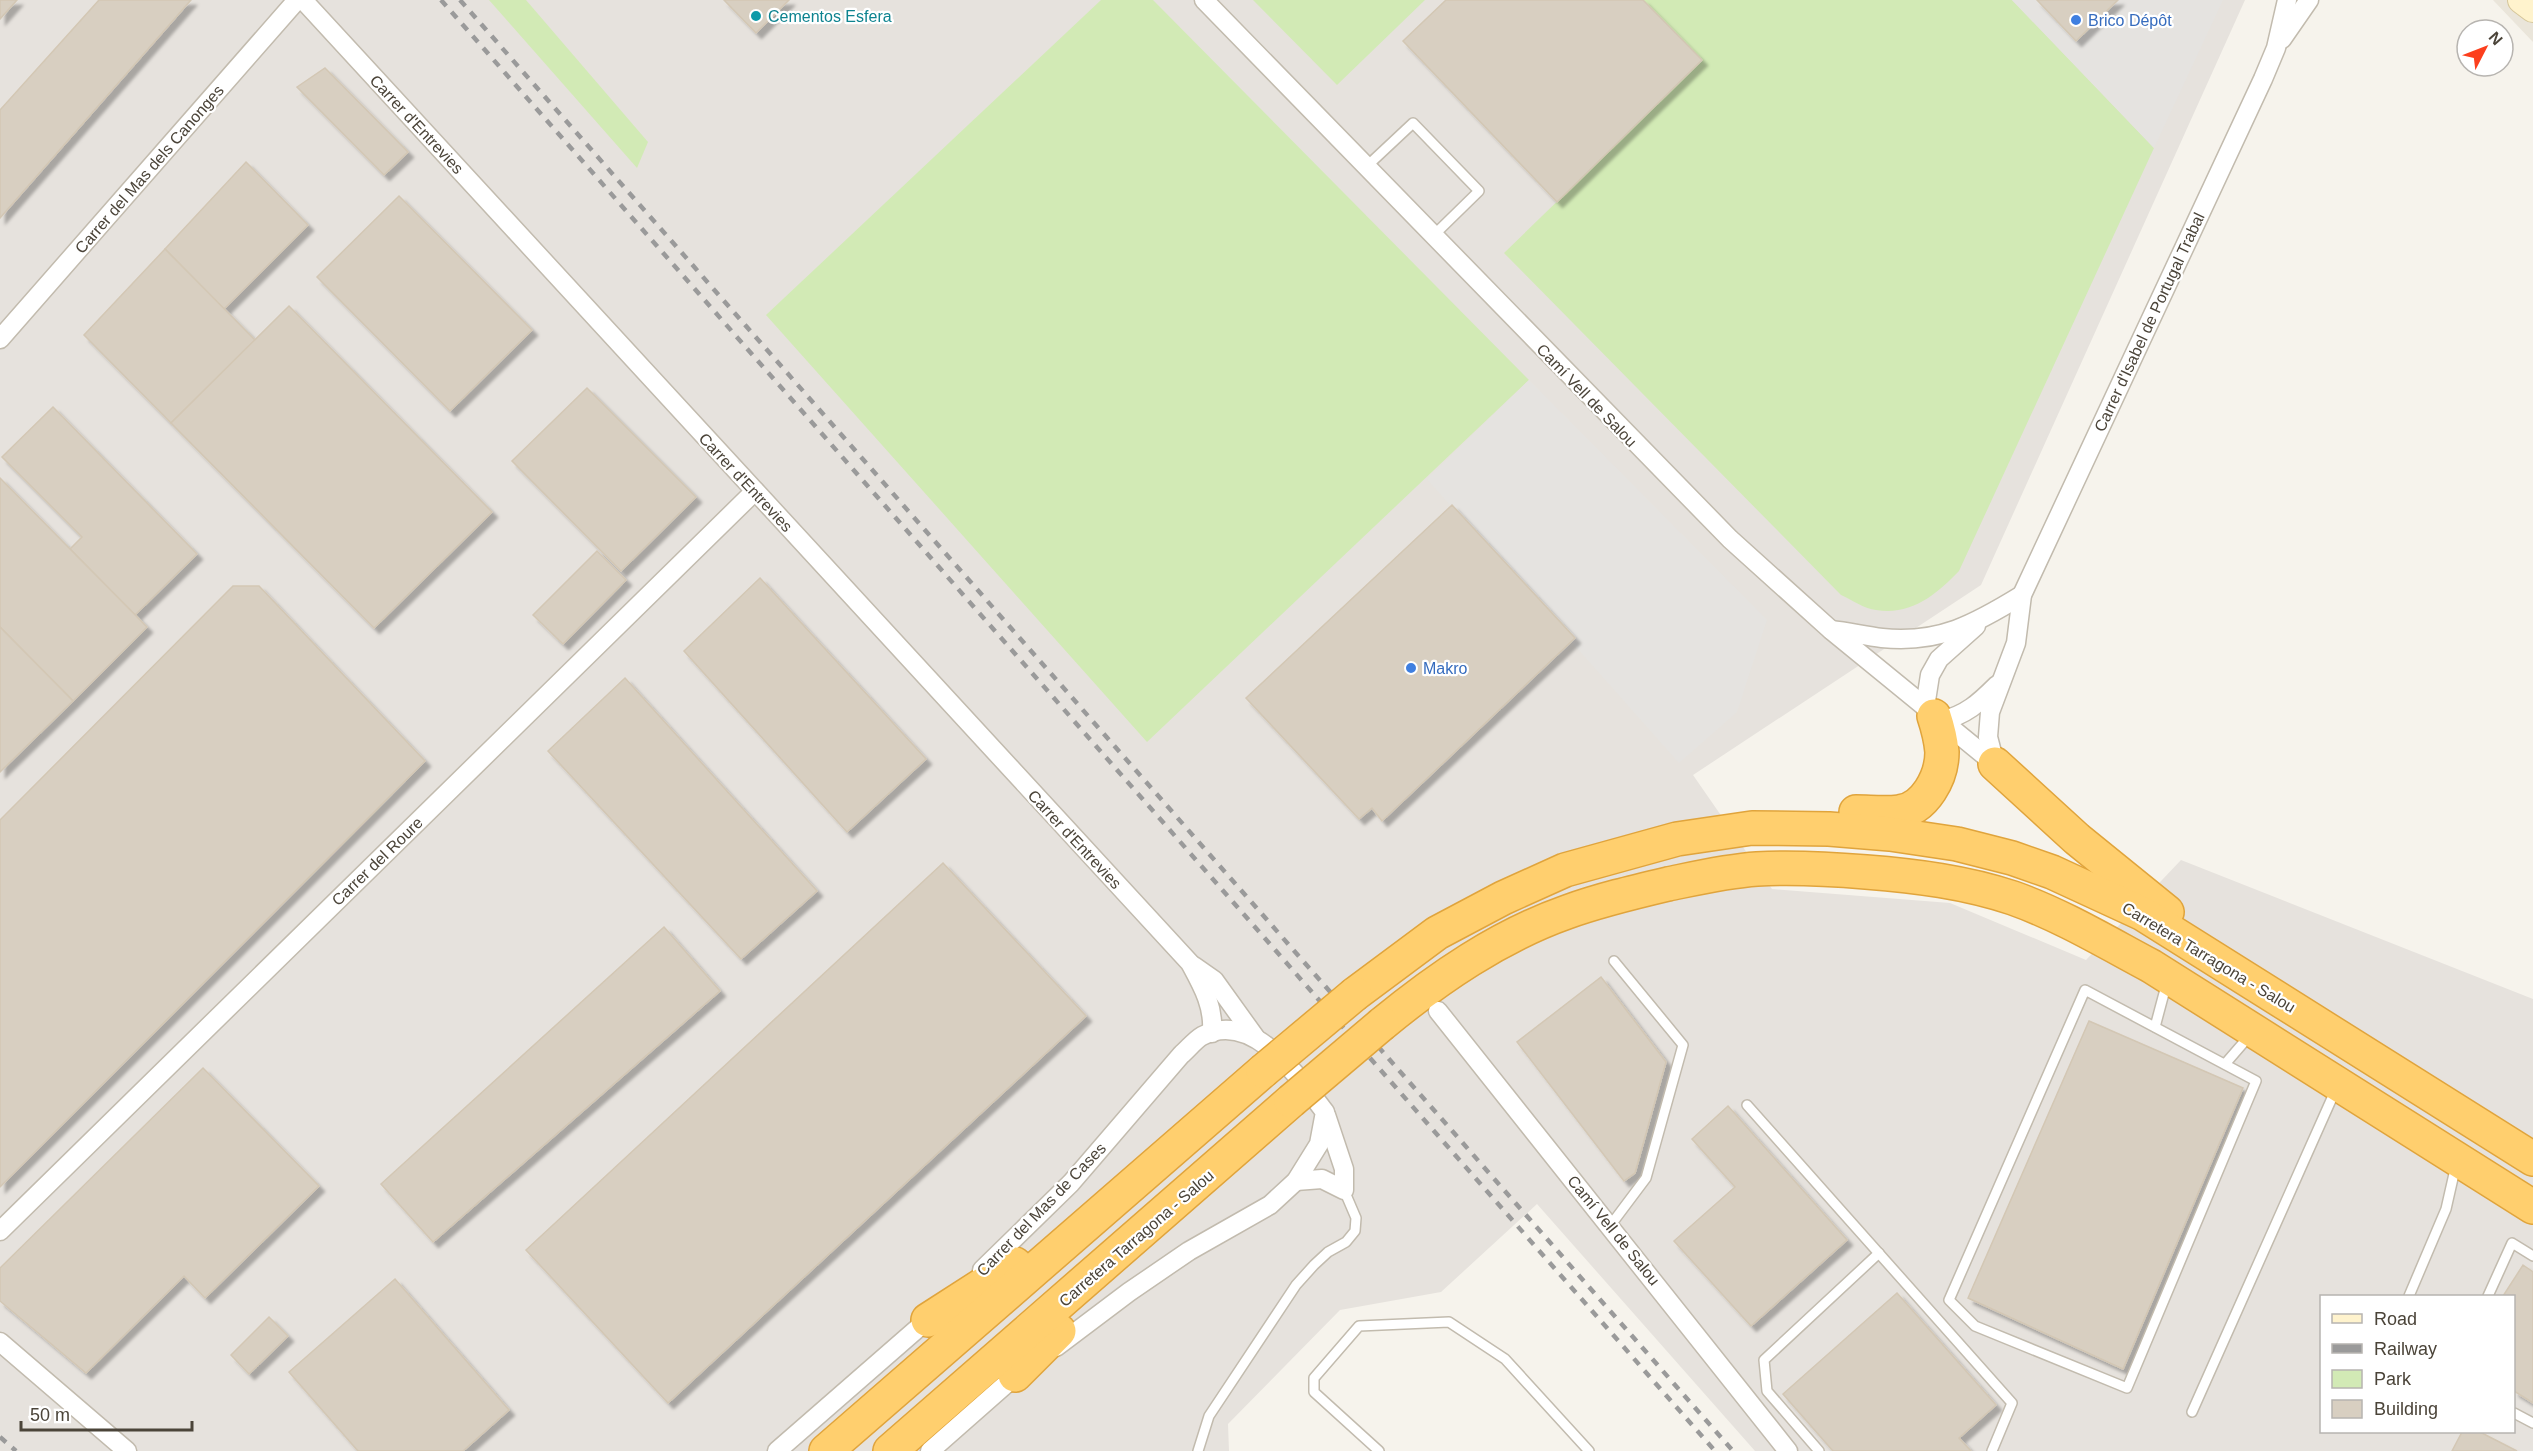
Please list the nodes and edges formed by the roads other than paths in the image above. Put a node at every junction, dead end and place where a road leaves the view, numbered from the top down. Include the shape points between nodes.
1 (297, 0) edge
2 (303, 0) edge
3 (1204, 0) edge
4 (2287, 0) edge
5 (2309, 0) edge
6 (2521, 0) edge
7 (2533, 9) edge
8 (2276, 48) junction
9 (1366, 168) junction
10 (1433, 236) junction
11 (0, 339) edge
12 (755, 491) junction
13 (2022, 596) junction
14 (1984, 619) junction
15 (1831, 630) junction
16 (2000, 681) junction
17 (1933, 715) junction
18 (1995, 764) junction
19 (1752, 828) junction
20 (1614, 961) dead end
21 (1190, 963) junction
22 (2245, 976) junction
23 (2168, 977) junction
24 (1425, 1005) junction
25 (2155, 1027) junction
26 (2254, 1031) junction
27 (1212, 1033) junction
28 (1255, 1037) junction
29 (2226, 1064) junction
30 (2338, 1084) junction
31 (1747, 1105) dead end
32 (1324, 1112) junction
33 (2457, 1159) junction
34 (2533, 1159) edge
35 (1141, 1178) junction
36 (1296, 1181) junction
37 (1344, 1191) junction
38 (2533, 1207) edge
39 (1610, 1226) junction
40 (0, 1231) edge
41 (1139, 1236) junction
42 (1879, 1253) junction
43 (2533, 1256) edge
44 (2409, 1295) edge
45 (2488, 1295) edge
46 (928, 1320) junction
47 (0, 1342) edge
48 (1015, 1375) junction
49 (2192, 1412) dead end
50 (2515, 1414) edge
51 (2533, 1423) edge
52 (127, 1451) edge
53 (777, 1451) edge
54 (826, 1451) edge
55 (890, 1451) edge
56 (930, 1451) edge
57 (1198, 1451) edge
58 (1379, 1451) edge
59 (1589, 1451) edge
60 (1788, 1451) edge
61 (1819, 1451) edge
62 (1992, 1451) edge

1 - 11 street, Carrer del Mas dels Canonges
2 - 12 street, Carrer d'Entrevies
3 - 9 street, Camí Vell de Salou
4 - 8 street, Carrer d'Isabel de Portugal Trabal
5 - 8 street, Carrer d'Isabel de Portugal Trabal
6 - 7 main road
8 - 13 street, Carrer d'Isabel de Portugal Trabal
9 - 10 street, Camí Vell de Salou
9 - 10 lane via 1413,123 1479,191
10 - 15 street, Camí Vell de Salou via 1730,539
12 - 21 street, Carrer d'Entrevies
12 - 40 street, Carrer del Roure
13 - 14 street
13 - 16 street, Carrer d'Isabel de Portugal Trabal via 2016,643
14 - 15 street via 1926,639 1882,638
14 - 17 street via 1939,659 1930,675
15 - 17 street, Camí Vell de Salou
16 - 17 street via 1975,707 1958,717
16 - 18 street, Carrer d'Isabel de Portugal Trabal via 1990,712 1988,737
17 - 18 street, Camí Vell de Salou
17 - 19 highway via 1941,738 1941,764 1930,791 1911,808 1891,813 1807,811
18 - 22 highway via 2077,838
19 - 22 highway, Carretera Tarragona - Salou via 1890,834 1958,844 2012,858 2143,914
19 - 35 highway, Carretera Tarragona - Salou, bridge via 1677,839 1565,870 1437,933 1355,994
20 - 39 lane via 1683,1045 1646,1178
21 - 27 street, Carrer d'Entrevies via 1206,992 1213,1015
21 - 28 street, Carrer d'Entrevies via 1214,980
22 - 34 highway, Carretera Tarragona - Salou
23 - 24 highway via 2076,926 1981,888 1912,876 1805,868 1756,869 1634,892 1566,912 1465,962
23 - 25 lane
23 - 26 highway
24 - 39 street, Camí Vell de Salou
24 - 41 highway, Carretera Tarragona - Salou, bridge via 1382,1024
25 - 29 lane
25 - 29 lane via 2085,990 1949,1300 1976,1326 2127,1388 2256,1081
26 - 29 lane
26 - 30 highway
27 - 28 street via 1227,1029
27 - 46 street, Carrer del Mas de Cases via 1181,1055 1071,1183
28 - 32 street via 1293,1071
30 - 33 highway
30 - 49 lane
31 - 42 lane
32 - 36 street via 1319,1144
32 - 37 street via 1344,1169
33 - 38 highway
33 - 44 lane via 2446,1209
35 - 46 highway
35 - 54 highway
36 - 37 street via 1322,1179
36 - 48 street via 1270,1205 1180,1257
37 - 57 lane via 1356,1218 1355,1232 1328,1252 1296,1285 1209,1416
39 - 60 street, Camí Vell de Salou
41 - 48 highway via 1068,1322
41 - 55 highway, Carretera Tarragona - Salou
42 - 61 lane via 1764,1360 1767,1391
42 - 62 lane via 2012,1403
43 - 45 lane via 2512,1243
46 - 53 street, Carrer del Mas de Cases
47 - 52 street
48 - 56 street
50 - 51 lane
58 - 59 lane via 1314,1392 1314,1378 1359,1326 1449,1322 1505,1359

